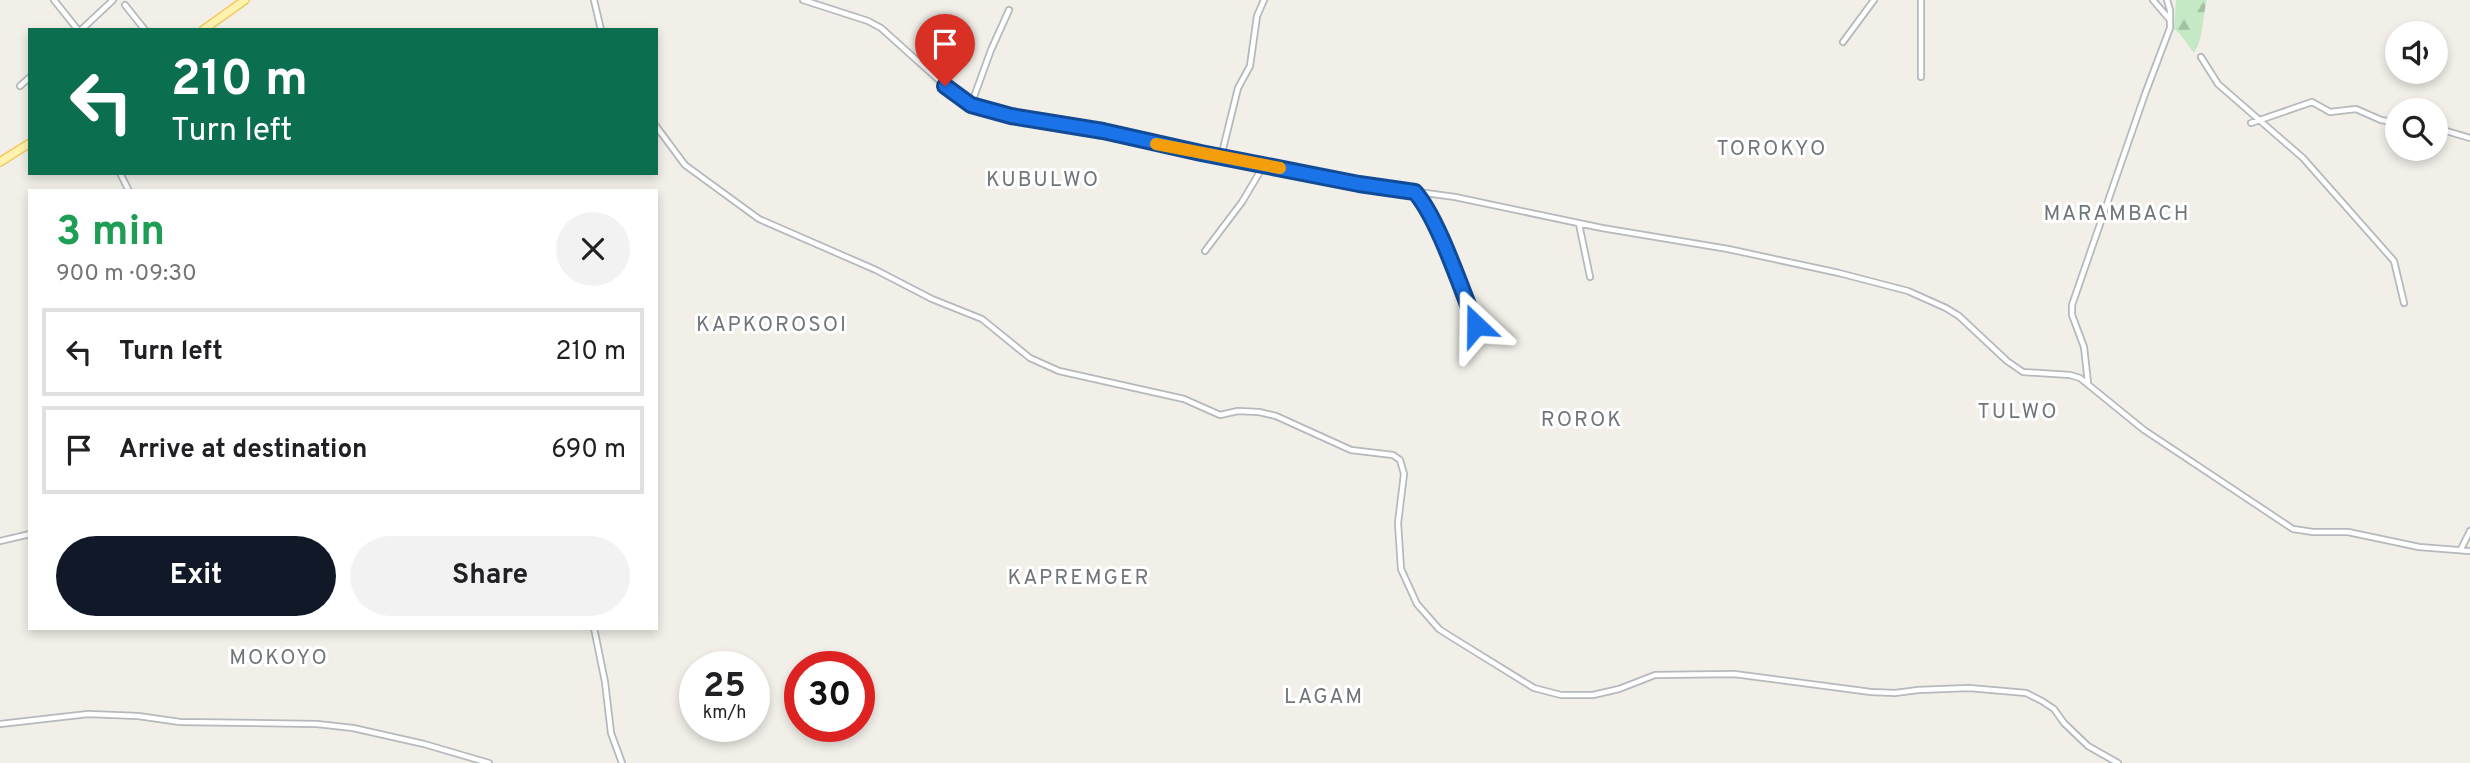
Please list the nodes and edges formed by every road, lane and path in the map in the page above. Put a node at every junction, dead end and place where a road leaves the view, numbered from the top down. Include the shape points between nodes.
1 (54, 0) edge
2 (113, 0) edge
3 (245, 0) edge
4 (593, 0) edge
5 (803, 0) edge
6 (1264, 0) edge
7 (1874, 0) edge
8 (1921, 0) edge
9 (2153, 0) edge
10 (2167, 0) edge
11 (125, 5) dead end
12 (1009, 10) dead end
13 (2171, 21) junction
14 (78, 28) edge
15 (82, 28) edge
16 (143, 28) edge
17 (205, 28) edge
18 (600, 28) edge
19 (1843, 42) dead end
20 (2201, 57) dead end
21 (1921, 77) dead end
22 (28, 79) edge
23 (20, 86) dead end
24 (971, 105) junction
25 (2385, 121) edge
26 (2259, 122) junction
27 (2250, 123) dead end
28 (658, 128) edge
29 (2448, 132) edge
30 (2470, 138) edge
31 (28, 144) edge
32 (1221, 157) junction
33 (0, 162) edge
34 (1264, 165) junction
35 (1415, 192) junction
36 (1579, 224) junction
37 (1205, 251) dead end
38 (1590, 277) dead end
39 (2404, 303) dead end
40 (1476, 325) dead end
41 (2088, 384) junction
42 (2470, 531) edge
43 (28, 534) edge
44 (0, 541) edge
45 (2460, 549) junction
46 (2470, 551) edge
47 (594, 630) edge
48 (0, 724) edge
49 (488, 763) edge
50 (622, 763) edge
51 (2118, 763) edge

1 - 14 street
2 - 15 street
3 - 17 main road
4 - 18 street
5 - 24 street via 881,27
6 - 32 street via 1256,16 1250,66 1238,88
7 - 19 street
8 - 21 street
9 - 13 street
10 - 13 street
11 - 16 street
12 - 24 street
13 - 41 street via 2072,305
20 - 26 street via 2218,84
22 - 23 street
24 - 32 street
25 - 26 street via 2356,109 2330,112 2312,102
26 - 27 street
26 - 39 street via 2303,158 2394,261
28 - 51 street via 685,165 750,213 942,304 982,318 1046,366 1184,399 1220,415 1259,412 1351,450 1400,460 1404,474 1398,507 1401,569 1417,604 1446,634 1534,688 1561,695 1593,695 1654,676 1723,674 1871,692 1969,688 2015,692 2054,709 2088,746
29 - 30 street
31 - 33 main road
32 - 34 street
34 - 35 street
34 - 37 street
35 - 36 street
35 - 40 street
36 - 38 street
36 - 41 street via 1728,249 1908,291 1959,316 2023,372 2070,375
41 - 45 street via 2144,430 2293,529 2347,533 2437,550
42 - 45 street
43 - 44 street
45 - 46 street
47 - 50 street via 611,733
48 - 49 street via 88,714 180,722 317,724 424,744

